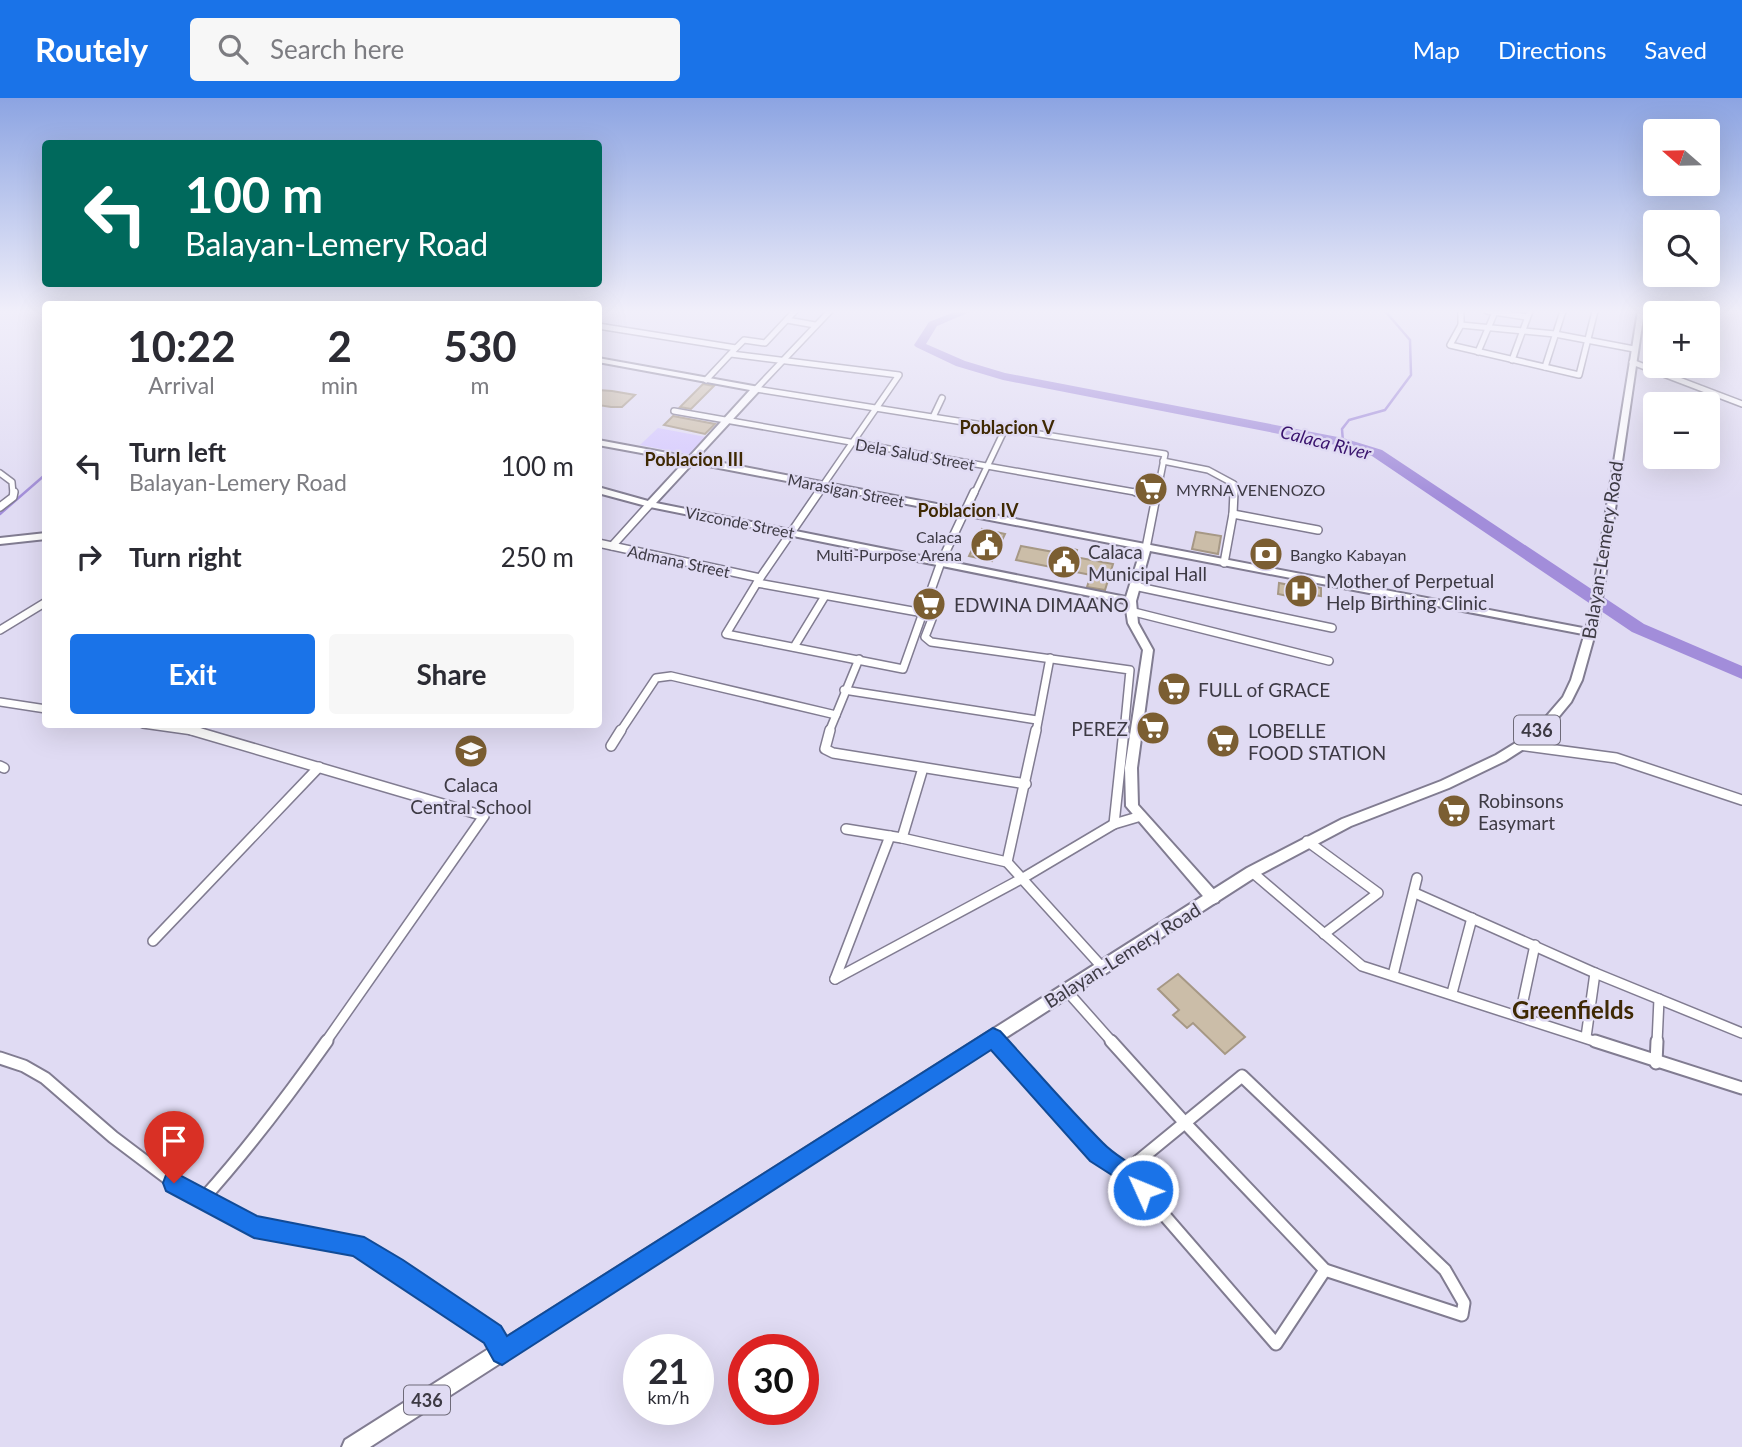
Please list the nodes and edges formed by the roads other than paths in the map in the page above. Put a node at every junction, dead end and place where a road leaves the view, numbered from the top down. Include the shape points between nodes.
1 (673, 374) edge
2 (712, 374) edge
3 (769, 374) edge
4 (890, 374) edge
5 (1630, 374) edge
6 (1663, 374) edge
7 (706, 380) junction
8 (756, 389) junction
9 (942, 398) dead end
10 (1742, 404) edge
11 (877, 408) junction
12 (674, 411) dead end
13 (933, 417) junction
14 (726, 420) junction
15 (1005, 429) junction
16 (602, 443) edge
17 (854, 443) junction
18 (1164, 458) junction
19 (690, 459) junction
20 (986, 466) junction
21 (0, 473) edge
22 (823, 485) junction
23 (602, 490) edge
24 (1156, 496) junction
25 (650, 504) junction
26 (0, 508) edge
27 (965, 513) junction
28 (1233, 514) junction
29 (1318, 530) dead end
30 (791, 532) junction
31 (42, 536) edge
32 (0, 541) edge
33 (602, 544) edge
34 (612, 546) junction
35 (1146, 548) junction
36 (941, 562) junction
37 (1224, 563) junction
38 (1601, 574) joint
39 (758, 581) junction
40 (1134, 586) junction
41 (825, 596) junction
42 (42, 604) edge
43 (1130, 606) junction
44 (922, 612) junction
45 (1594, 619) joint
46 (1332, 628) dead end
47 (1, 629) edge
48 (1588, 632) junction
49 (794, 647) junction
50 (1050, 658) junction
51 (859, 659) junction
52 (1329, 661) dead end
53 (844, 690) junction
54 (0, 702) edge
55 (42, 708) edge
56 (836, 715) junction
57 (1037, 720) junction
58 (200, 728) edge
59 (1520, 745) junction
60 (611, 746) dead end
61 (319, 767) junction
62 (923, 768) junction
63 (1026, 784) junction
64 (1742, 800) edge
65 (1140, 816) junction
66 (1114, 824) junction
67 (846, 829) dead end
68 (890, 836) junction
69 (902, 838) junction
70 (1307, 841) junction
71 (1007, 862) junction
72 (1252, 872) junction
73 (1023, 878) junction
74 (1417, 878) dead end
75 (1415, 893) junction
76 (1213, 898) junction
77 (1472, 918) junction
78 (1324, 934) junction
79 (153, 942) dead end
80 (1535, 945) junction
81 (1103, 968) junction
82 (1595, 973) junction
83 (1393, 975) junction
84 (1066, 990) junction
85 (1452, 993) junction
86 (1659, 999) junction
87 (1520, 1015) junction
88 (1742, 1033) edge
89 (993, 1037) junction
90 (1586, 1037) junction
91 (0, 1058) edge
92 (1656, 1063) junction
93 (1742, 1088) edge
94 (1185, 1123) junction
95 (1126, 1171) junction
96 (203, 1199) junction
97 (1325, 1270) junction
98 (502, 1353) junction
99 (352, 1447) edge

1 - 7 main road
2 - 7 street
3 - 8 street
4 - 11 street via 899,375
5 - 38 main road, Balayan-Lemery Road / 436
6 - 10 street
7 - 8 main road
8 - 11 street
8 - 14 main road
9 - 13 street
11 - 13 street
11 - 17 street
12 - 14 street, Dela Salud Street
13 - 15 street
14 - 17 street, Dela Salud Street
14 - 19 main road
15 - 18 street
15 - 20 street
16 - 19 main road, Marasigan Street
17 - 20 street, Dela Salud Street
17 - 22 street
18 - 24 street
18 - 28 street via 1208,470 1234,484
19 - 22 main road, Marasigan Street
19 - 25 main road
20 - 24 street, Dela Salud Street
20 - 27 street
21 - 26 street via 15,485 13,497
22 - 27 main road, Marasigan Street
22 - 30 street
23 - 25 main road, Vizconde Street
24 - 35 street
25 - 30 main road, Vizconde Street
25 - 34 street
27 - 35 main road, Marasigan Street
27 - 36 street
28 - 29 street
28 - 37 street
30 - 36 main road, Vizconde Street
30 - 39 street
31 - 32 main road
33 - 34 street, Admana Street
34 - 39 street, Admana Street
35 - 37 main road, Marasigan Street
35 - 40 main road
36 - 43 main road, Vizconde Street
36 - 44 street
37 - 48 main road, Marasigan Street
38 - 45 main road, Balayan-Lemery Road / 436
39 - 41 street, Admana Street
39 - 49 street via 726,634
40 - 43 main road
40 - 46 street
41 - 44 street, Admana Street
41 - 49 street
42 - 47 street
43 - 52 street
43 - 65 main road via 1130,622 1148,650 1131,768 1132,806
44 - 50 street via 932,616 927,640
44 - 51 street via 903,668
45 - 48 main road, Balayan-Lemery Road / 436
48 - 59 main road, Balayan-Lemery Road / 436 via 1578,678 1566,701
49 - 51 street
50 - 57 street
50 - 66 street via 1130,670
51 - 53 street
53 - 56 street
53 - 57 street
54 - 55 street
56 - 60 street via 671,676 656,678
56 - 62 street via 825,749
57 - 63 street
58 - 61 street
59 - 64 street via 1616,758
59 - 70 main road, Balayan-Lemery Road / 436 via 1488,764
61 - 79 street
61 - 96 street via 484,816 288,1096
62 - 63 street
62 - 69 street
63 - 71 street
65 - 66 street
65 - 76 main road
66 - 73 street
67 - 68 street
68 - 69 street
68 - 73 street via 835,979
69 - 71 street
70 - 72 main road, Balayan-Lemery Road / 436
70 - 78 street via 1378,893
71 - 73 street
72 - 76 main road, Balayan-Lemery Road / 436
72 - 78 street
73 - 81 street
74 - 75 street
75 - 77 street
75 - 83 street
76 - 81 main road, Balayan-Lemery Road / 436
77 - 80 street
77 - 85 street
78 - 83 street via 1362,966
80 - 82 street
80 - 87 street
81 - 84 main road, Balayan-Lemery Road / 436
82 - 86 street
82 - 90 street
83 - 85 street
84 - 89 main road, Balayan-Lemery Road / 436
84 - 94 street
85 - 87 street
86 - 88 street
86 - 92 street
87 - 90 street
89 - 95 street via 1098,1154
89 - 98 main road, Balayan-Lemery Road / 436
90 - 92 street
91 - 96 street via 45,1078 113,1137
92 - 93 street
94 - 95 street
94 - 97 street
94 - 97 street via 1242,1076 1445,1270 1464,1303 1462,1315
95 - 97 street via 1276,1344
96 - 98 street via 254,1227 356,1245 493,1335
98 - 99 main road, Balayan-Lemery Road / 436

